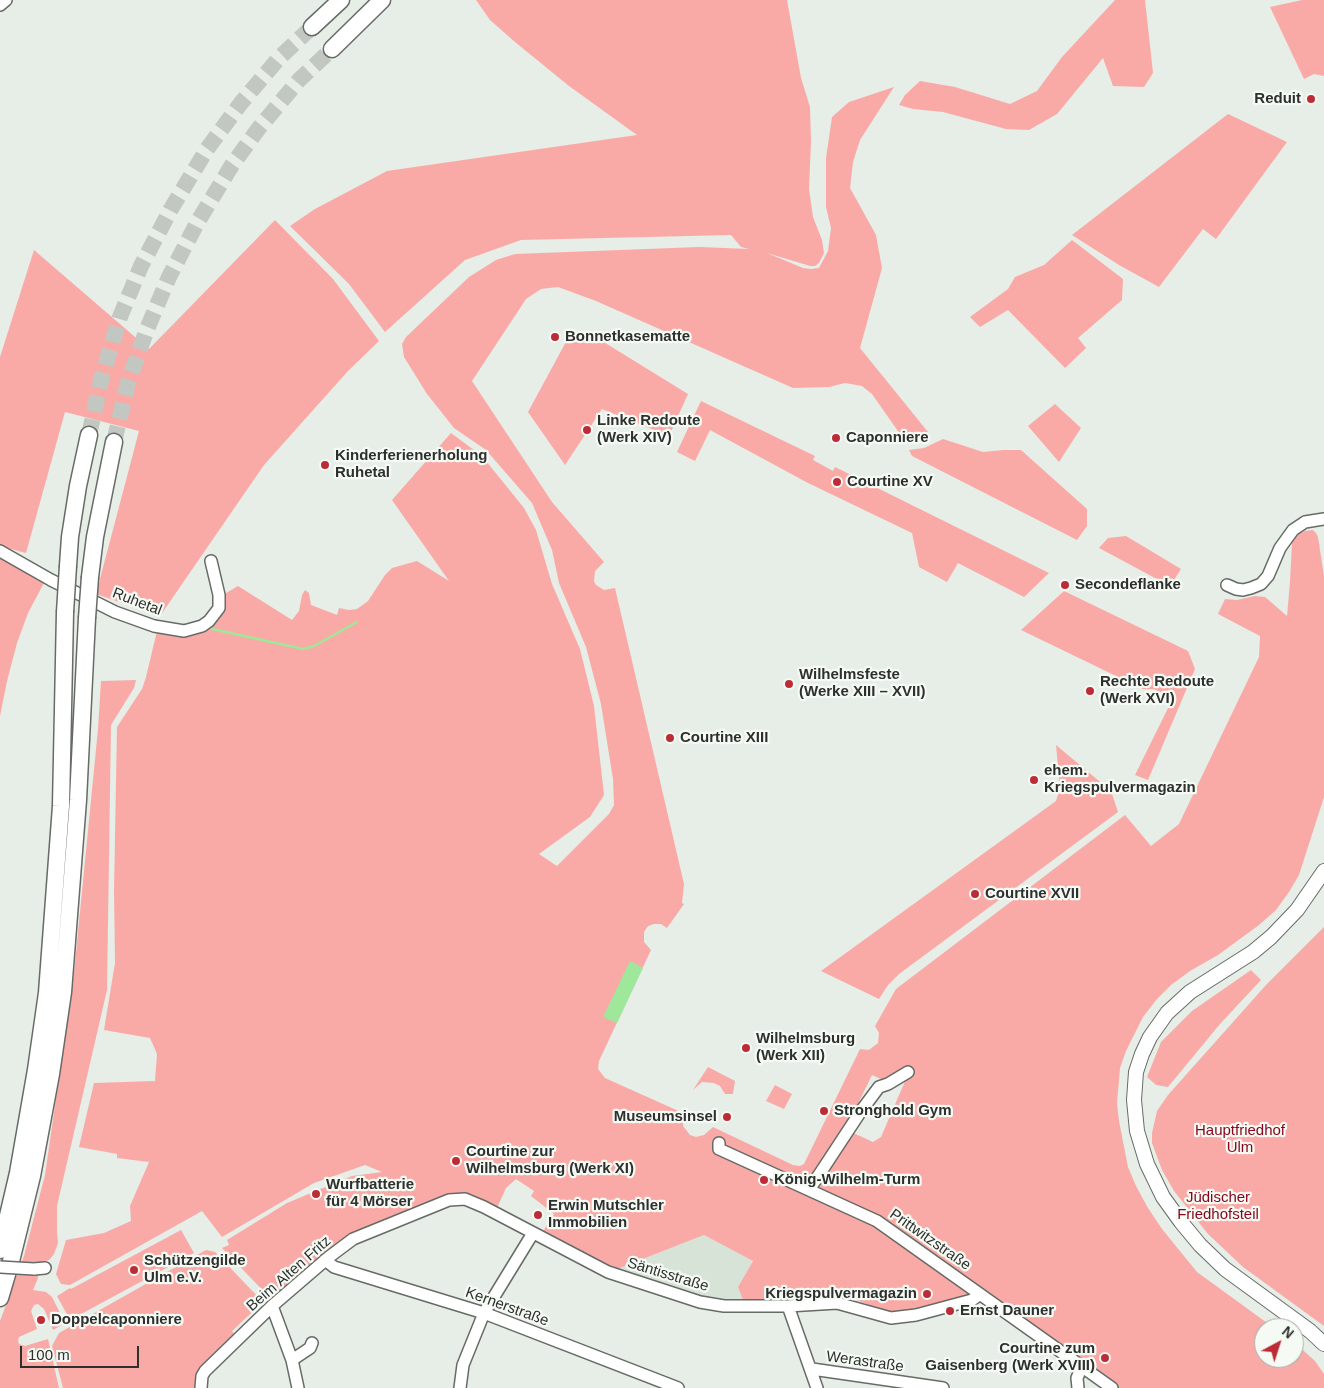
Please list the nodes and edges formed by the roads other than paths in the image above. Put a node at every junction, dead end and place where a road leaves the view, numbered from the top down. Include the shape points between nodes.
1 (6, 0) edge
2 (341, 0) edge
3 (382, 0) edge
4 (0, 5) edge
5 (312, 27) tunnel mouth
6 (332, 49) tunnel mouth
7 (89, 435) tunnel mouth
8 (114, 442) tunnel mouth
9 (1324, 519) edge
10 (0, 551) edge
11 (211, 562) dead end
12 (1227, 585) dead end
13 (1324, 871) edge
14 (908, 1072) dead end
15 (719, 1143) dead end
16 (809, 1190) junction
17 (449, 1200) joint
18 (533, 1233) junction
19 (0, 1250) edge
20 (325, 1260) junction
21 (0, 1268) edge
22 (39, 1268) dead end
23 (980, 1294) junction
24 (0, 1298) edge
25 (272, 1306) junction
26 (788, 1306) junction
27 (484, 1313) junction
28 (312, 1343) dead end
29 (1324, 1344) edge
30 (292, 1360) junction
31 (1082, 1366) junction
32 (812, 1369) junction
33 (201, 1388) edge
34 (298, 1388) edge
35 (460, 1388) edge
36 (678, 1388) edge
37 (818, 1388) edge
38 (943, 1388) edge
39 (1078, 1388) edge
40 (1112, 1388) edge

1 - 4 street
2 - 5 highway
3 - 6 highway
7 - 19 highway, bridge via 77,494 68,566 61,806 47,993 18,1173
8 - 24 highway, bridge via 90,577 78,800 63,992 32,1176
9 - 12 street via 1305,522 1292,530 1268,576 1258,586 1243,590
10 - 11 street, Ruhetal via 115,612 154,626 184,631 202,626 219,608
13 - 29 main road via 1297,910 1271,938 1190,992 1167,1013 1144,1049 1136,1072 1134,1100 1136,1131 1147,1164 1163,1197 1186,1228 1225,1269
14 - 16 street via 879,1087
15 - 16 street, Prittwitzstraße via 719,1149
16 - 23 street, Prittwitzstraße via 877,1221
17 - 18 street, Säntisstraße via 472,1202
17 - 20 street, Beim Alten Fritz via 353,1239
18 - 26 street, Säntisstraße via 608,1272 700,1302 724,1306
18 - 27 street
20 - 25 street, Beim Alten Fritz
20 - 27 street, Kernerstraße via 334,1267
21 - 22 street, bridge
23 - 26 street, Säntisstraße via 972,1300 892,1318 837,1303
23 - 31 street, Prittwitzstraße
25 - 30 street
25 - 33 street, Beim Alten Fritz via 205,1371
26 - 32 street
27 - 35 street via 463,1365
27 - 36 street, Kernerstraße
28 - 30 street via 310,1348
30 - 34 street
31 - 39 street via 1077,1378
31 - 40 street, Prittwitzstraße
32 - 37 street
32 - 38 street, Werastraße

